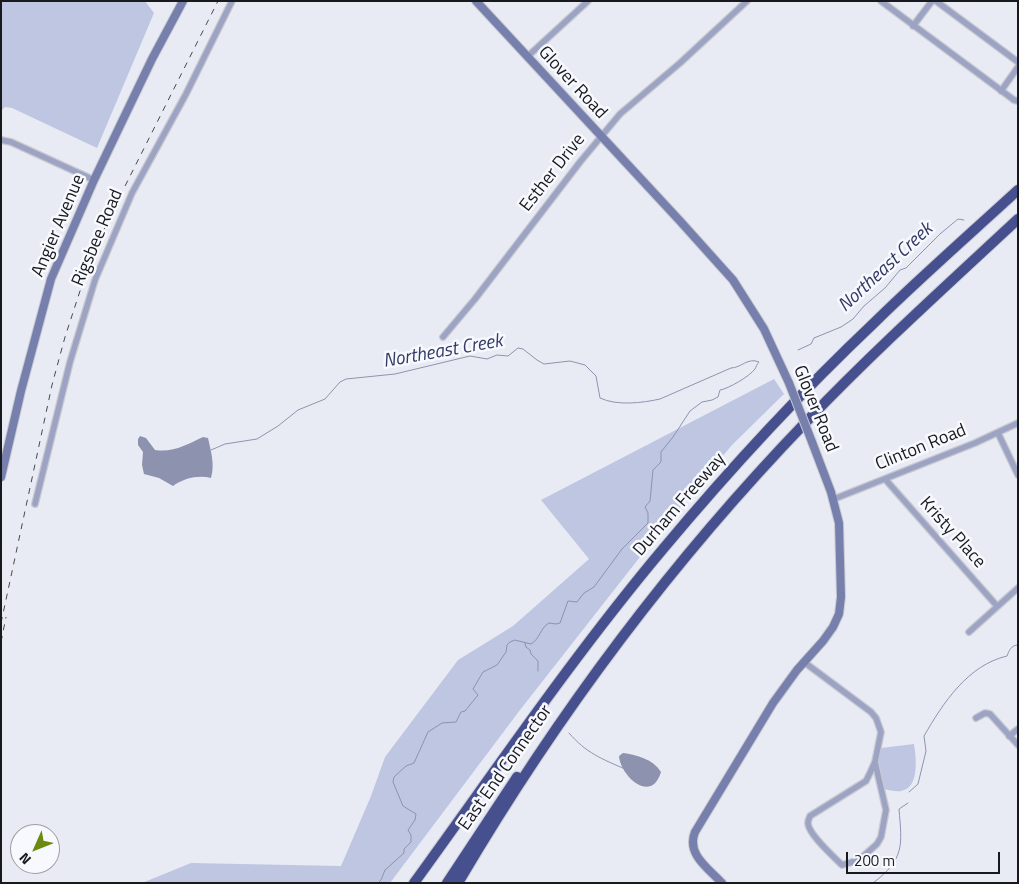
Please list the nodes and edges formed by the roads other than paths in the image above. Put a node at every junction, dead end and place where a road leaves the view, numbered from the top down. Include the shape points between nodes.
1 (183, 1) edge
2 (232, 1) edge
3 (476, 1) edge
4 (588, 1) edge
5 (747, 1) edge
6 (881, 1) edge
7 (932, 1) edge
8 (936, 1) edge
9 (913, 26) junction
10 (527, 57) junction
11 (1018, 62) edge
12 (1018, 67) edge
13 (1001, 91) junction
14 (1018, 101) edge
15 (601, 137) junction
16 (1, 140) edge
17 (94, 180) junction
18 (1018, 190) edge
19 (1018, 219) edge
20 (443, 337) dead end
21 (1018, 423) edge
22 (998, 433) junction
23 (1018, 475) edge
24 (1, 476) edge
25 (885, 479) junction
26 (834, 499) junction
27 (35, 504) dead end
28 (1018, 588) edge
29 (997, 606) junction
30 (968, 632) dead end
31 (804, 662) junction
32 (594, 674) junction
33 (976, 718) dead end
34 (1018, 728) edge
35 (1010, 736) junction
36 (1018, 745) edge
37 (876, 762) junction
38 (866, 780) junction
39 (879, 781) junction
40 (437, 851) junction
41 (409, 883) edge
42 (414, 883) edge
43 (447, 883) edge
44 (458, 883) edge
45 (722, 883) edge

1 - 17 street, Angier Avenue
2 - 27 street, Rigsbee Road via 132,194 95,280 70,362
3 - 10 street, Glover Road
4 - 10 street
5 - 15 street, Esther Drive via 620,114
6 - 9 street
7 - 9 street
8 - 11 street
9 - 13 street
10 - 15 street, Glover Road
12 - 13 street
13 - 14 street
15 - 20 street, Esther Drive
15 - 26 street, Glover Road, bridge via 733,280 764,329
16 - 17 street
17 - 24 street, Angier Avenue via 47,292
18 - 40 highway, Durham Freeway via 873,323 725,477 663,548 575,659
19 - 32 highway via 871,356 780,450 681,564
21 - 22 street, Clinton Road
22 - 23 street
22 - 25 street, Clinton Road
25 - 26 street, Clinton Road
25 - 29 street, Kristy Place
26 - 31 street, Glover Road via 840,541 840,608 833,627
28 - 29 street
29 - 30 street
31 - 37 street via 876,718 881,732
31 - 45 street, Glover Road via 773,703 693,835 695,852
32 - 43 highway, East End Connector via 514,781
32 - 44 highway
33 - 35 street via 985,712 990,714
34 - 35 street
35 - 36 street
37 - 38 street
37 - 39 street
38 - 39 street
38 - 39 street via 810,816 808,822 816,838 842,865 859,860 881,837 886,810
40 - 41 highway
40 - 42 highway, Durham Freeway

